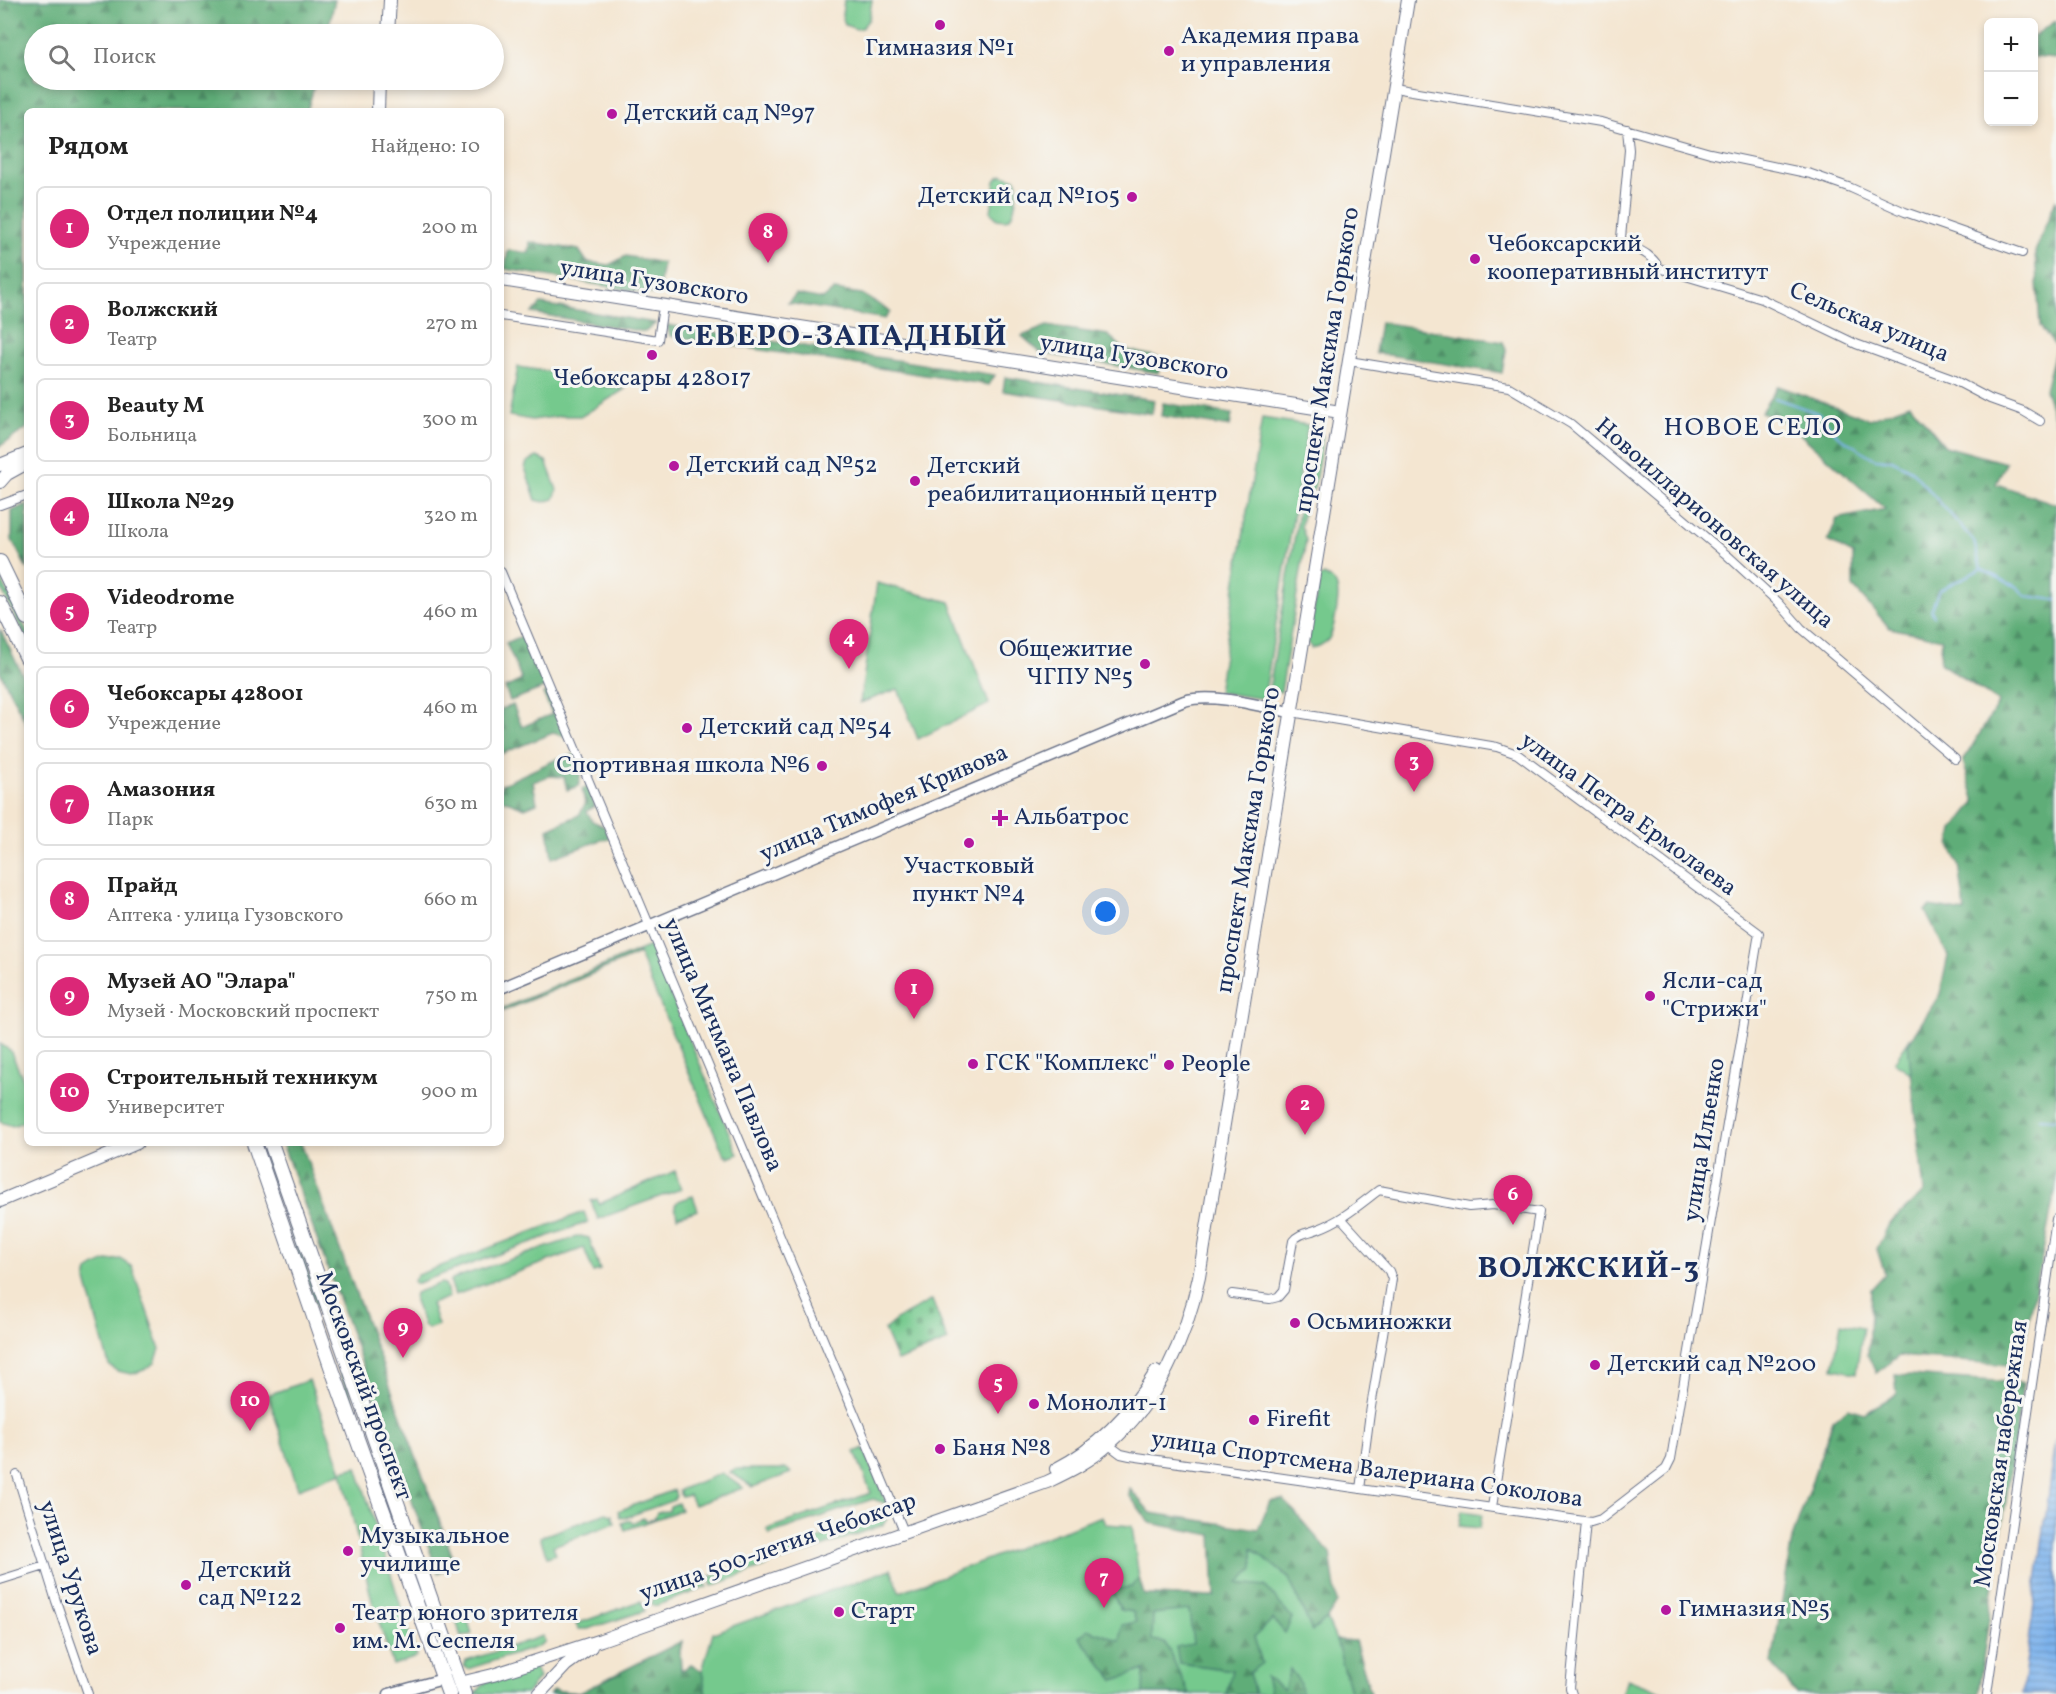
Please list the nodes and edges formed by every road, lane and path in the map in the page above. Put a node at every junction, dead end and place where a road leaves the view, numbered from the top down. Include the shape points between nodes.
1 (382, 0) edge
2 (390, 0) edge
3 (1402, 0) edge
4 (1408, 0) edge
5 (381, 24) edge
6 (389, 24) edge
7 (1391, 87) junction
8 (379, 90) edge
9 (386, 90) edge
10 (378, 108) edge
11 (385, 108) edge
12 (1627, 129) junction
13 (1383, 132) junction
14 (2022, 253) dead end
15 (504, 281) edge
16 (504, 288) edge
17 (663, 309) junction
18 (504, 316) edge
19 (1349, 361) junction
20 (1336, 416) junction
21 (2040, 421) dead end
22 (24, 455) edge
23 (0, 465) edge
24 (24, 465) edge
25 (0, 482) edge
26 (24, 496) edge
27 (0, 505) edge
28 (0, 562) edge
29 (504, 579) edge
30 (0, 603) edge
31 (24, 612) edge
32 (24, 652) edge
33 (1288, 711) junction
34 (1955, 759) dead end
35 (649, 926) junction
36 (1758, 933) joint
37 (504, 987) edge
38 (114, 1146) edge
39 (128, 1146) edge
40 (255, 1146) edge
41 (272, 1146) edge
42 (101, 1155) junction
43 (5, 1195) edge
44 (1341, 1218) junction
45 (2056, 1219) edge
46 (1232, 1294) dead end
47 (1106, 1441) junction
48 (1671, 1459) joint
49 (17, 1474) dead end
50 (1360, 1489) junction
51 (1492, 1507) junction
52 (1587, 1522) junction
53 (905, 1530) junction
54 (45, 1566) junction
55 (777, 1575) junction
56 (0, 1580) edge
57 (601, 1640) junction
58 (461, 1684) edge
59 (446, 1686) edge
60 (88, 1694) edge
61 (389, 1694) edge
62 (405, 1694) edge
63 (539, 1694) edge
64 (1572, 1694) edge
65 (1987, 1694) edge

1 - 5 main road
2 - 6 main road
3 - 7 main road, проспект Максима Горького
4 - 7 main road, проспект Максима Горького
7 - 12 street
7 - 13 main road, проспект Максима Горького
8 - 10 main road
9 - 11 main road
12 - 14 street via 1710,153 1811,174
12 - 21 street, Сельская улица via 1629,150 1621,238 1647,253 1659,268 1762,299 1856,344 1952,379
13 - 19 main road, проспект Максима Горького
13 - 20 main road, проспект Максима Горького
15 - 17 main road, улица Гузовского
16 - 17 main road, улица Гузовского
17 - 18 street via 658,340
17 - 20 main road, улица Гузовского
19 - 20 main road, проспект Максима Горького
19 - 34 street, Новоилларионовская улица via 1509,387 1571,424 1728,556 1801,628
20 - 33 main road, проспект Максима Горького
22 - 23 main road
24 - 25 main road
26 - 27 street
28 - 31 main road
29 - 35 street, улица Мичмана Павлова
30 - 32 main road
33 - 35 street, улица Тимофея Кривова via 1211,699 1184,701
33 - 36 street, улица Петра Ермолаева via 1497,747 1517,754
33 - 47 main road, проспект Максима Горького via 1191,1298 1179,1345 1154,1392 1137,1415
35 - 37 street, улица Тимофея Кривова
35 - 53 street, улица Мичмана Павлова
36 - 48 street, улица Ильенко
38 - 42 main road
39 - 42 main road
40 - 59 main road, Московский проспект
41 - 58 main road, Московский проспект
42 - 43 main road
44 - 46 street via 1293,1241 1284,1290 1278,1297
44 - 50 street via 1392,1279
44 - 51 street via 1379,1191 1469,1206 1493,1205 1539,1212
45 - 65 street, Московская набережная
47 - 50 street, улица Спортсмена Валериана Соколова via 1121,1454 1130,1456
47 - 53 main road, проспект Максима Горького via 1061,1475
48 - 52 street, улица Спортсмена Валериана Соколова via 1666,1469 1601,1519
49 - 54 street, улица Урукова
50 - 51 street, улица Спортсмена Валериана Соколова
51 - 52 street, улица Спортсмена Валериана Соколова
52 - 64 street
53 - 55 main road, улица 500-летия Чебоксар
54 - 56 street
54 - 60 street, улица Урукова
55 - 57 main road, улица 500-летия Чебоксар
55 - 58 main road, улица 500-летия Чебоксар via 510,1662
57 - 58 main road, улица 500-летия Чебоксар
57 - 63 main road via 566,1665
58 - 59 main road
59 - 61 street
59 - 62 street

